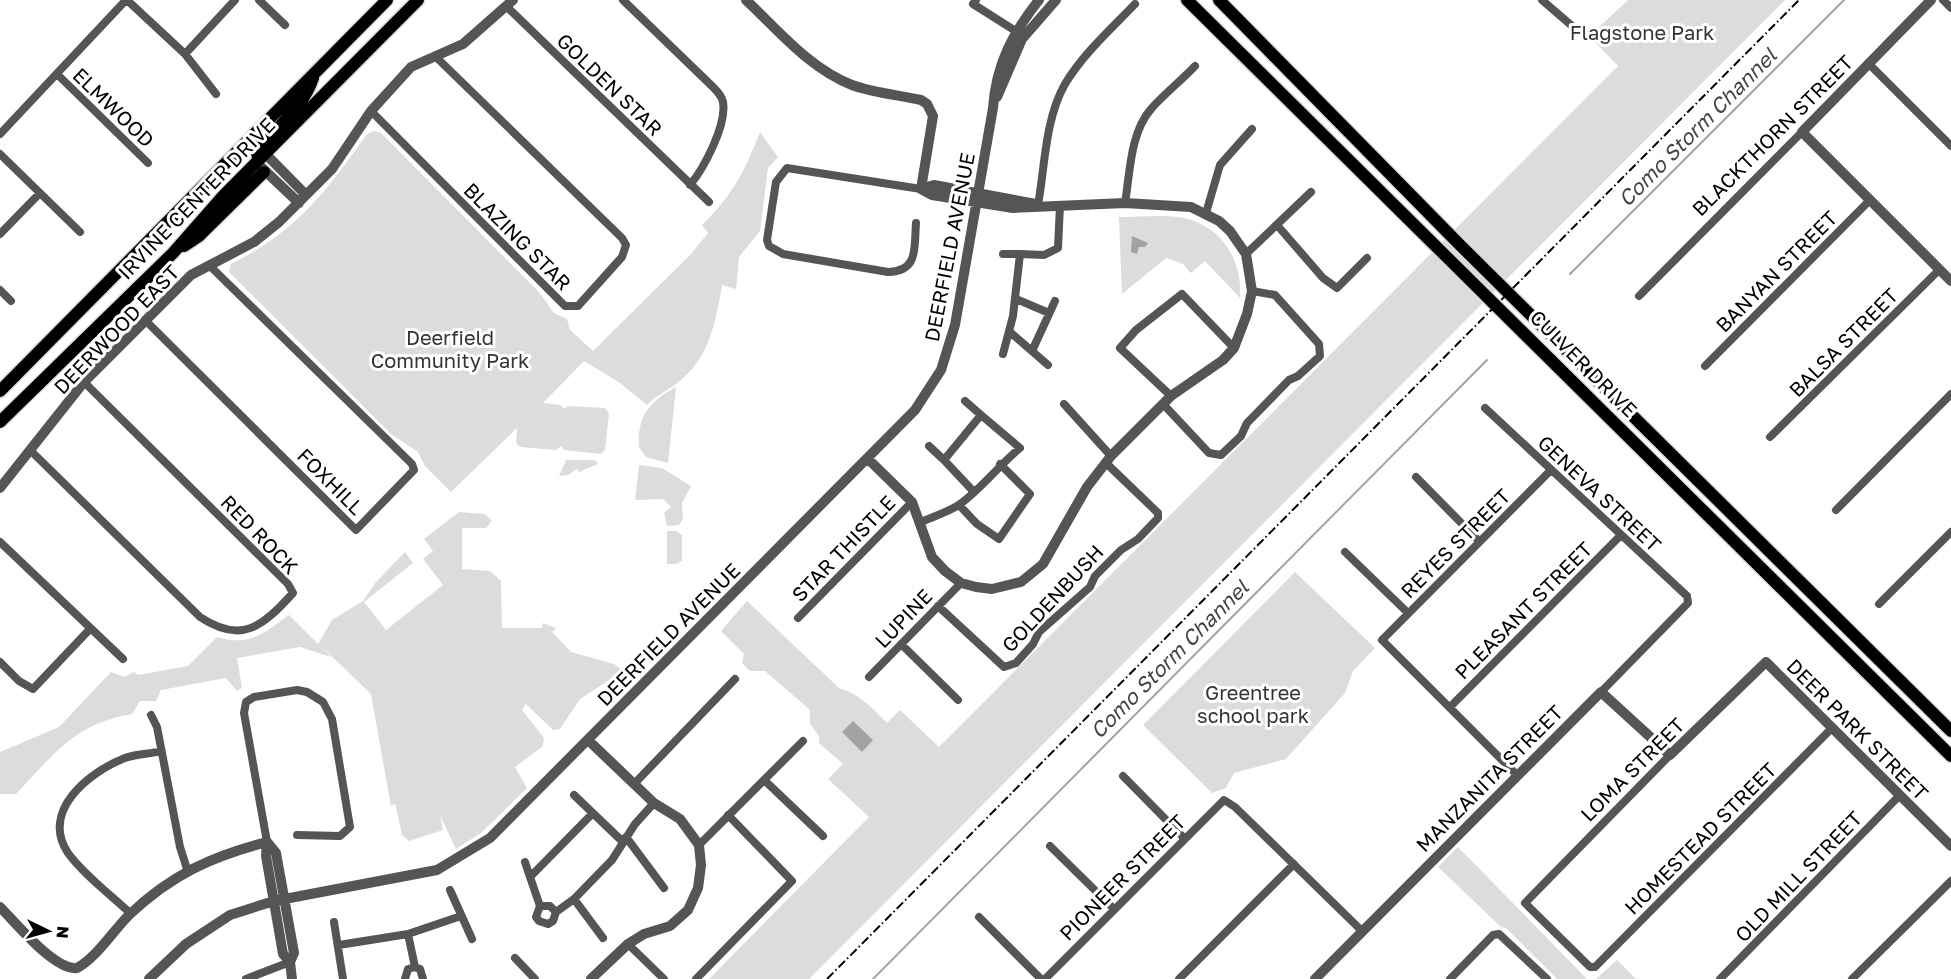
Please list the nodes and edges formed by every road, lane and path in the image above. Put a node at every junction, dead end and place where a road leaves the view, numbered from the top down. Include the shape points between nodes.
1 (127, 0) edge
2 (235, 0) edge
3 (259, 0) edge
4 (387, 0) edge
5 (418, 0) edge
6 (623, 0) edge
7 (746, 0) edge
8 (976, 0) edge
9 (1039, 0) edge
10 (1056, 0) edge
11 (1187, 0) edge
12 (1219, 0) edge
13 (1542, 0) edge
14 (1931, 0) edge
15 (1943, 0) edge
16 (510, 4) edge
17 (1135, 4) dead end
18 (1951, 8) edge
19 (285, 25) dead end
20 (1578, 32) dead end
21 (1019, 34) junction
22 (185, 54) junction
23 (436, 57) junction
24 (1868, 63) junction
25 (1195, 66) dead end
26 (315, 73) junction
27 (58, 75) junction
28 (216, 94) dead end
29 (371, 111) junction
30 (1252, 129) dead end
31 (1802, 132) junction
32 (0, 134) edge
33 (251, 139) junction
34 (1951, 146) edge
35 (0, 154) edge
36 (262, 159) junction
37 (148, 163) dead end
38 (690, 185) junction
39 (921, 189) junction
40 (1311, 192) dead end
41 (39, 194) junction
42 (977, 197) junction
43 (302, 199) junction
44 (1870, 200) junction
45 (709, 202) dead end
46 (1125, 203) junction
47 (1038, 205) junction
48 (1060, 205) junction
49 (1206, 213) junction
50 (916, 223) dead end
51 (1277, 225) junction
52 (80, 232) dead end
53 (0, 234) edge
54 (1003, 254) dead end
55 (1020, 254) junction
56 (1246, 254) junction
57 (1367, 258) dead end
58 (209, 265) junction
59 (1939, 270) junction
60 (1951, 281) edge
61 (0, 290) edge
62 (1252, 291) junction
63 (1639, 296) dead end
64 (1016, 299) junction
65 (11, 301) dead end
66 (1055, 301) dead end
67 (1049, 313) junction
68 (145, 320) junction
69 (1010, 332) junction
70 (1234, 348) junction
71 (1032, 351) junction
72 (1003, 354) dead end
73 (1048, 365) dead end
74 (1705, 366) dead end
75 (84, 382) junction
76 (0, 391) edge
77 (1951, 394) edge
78 (1171, 396) junction
79 (965, 401) dead end
80 (1064, 404) dead end
81 (1164, 405) junction
82 (1485, 408) dead end
83 (981, 415) junction
84 (0, 422) edge
85 (1770, 437) dead end
86 (928, 446) dead end
87 (31, 451) junction
88 (868, 459) junction
89 (1109, 459) junction
90 (944, 460) junction
91 (1000, 464) junction
92 (1551, 470) junction
93 (1416, 477) dead end
94 (0, 488) edge
95 (974, 492) junction
96 (912, 502) junction
97 (959, 505) junction
98 (1836, 510) dead end
99 (921, 522) junction
100 (1951, 532) edge
101 (1620, 536) junction
102 (1479, 541) junction
103 (0, 542) edge
104 (1345, 552) dead end
105 (961, 583) junction
106 (1688, 603) joint
107 (1879, 604) dead end
108 (938, 606) junction
109 (1408, 613) junction
110 (798, 618) dead end
111 (89, 630) junction
112 (901, 644) junction
113 (123, 659) dead end
114 (0, 662) edge
115 (1766, 662) joint
116 (869, 677) dead end
117 (735, 679) dead end
118 (1601, 692) junction
119 (958, 700) dead end
120 (1450, 707) junction
121 (151, 715) dead end
122 (1832, 728) junction
123 (1951, 731) edge
124 (588, 740) junction
125 (803, 741) dead end
126 (161, 751) junction
127 (1670, 756) junction
128 (1951, 756) edge
129 (1517, 775) junction
130 (1123, 776) dead end
131 (764, 780) junction
132 (635, 783) junction
133 (574, 795) dead end
134 (1900, 795) junction
135 (654, 803) junction
136 (593, 813) junction
137 (728, 815) junction
138 (297, 835) dead end
139 (823, 836) dead end
140 (1184, 838) junction
141 (625, 840) junction
142 (267, 842) junction
143 (699, 845) junction
144 (1050, 846) dead end
145 (1951, 846) edge
146 (525, 862) dead end
147 (1294, 864) junction
148 (187, 869) junction
149 (530, 877) junction
150 (1951, 881) edge
151 (664, 888) dead end
152 (450, 890) dead end
153 (574, 899) junction
154 (279, 900) junction
155 (1525, 903) joint
156 (540, 906) junction
157 (0, 907) edge
158 (1114, 909) junction
159 (556, 912) junction
160 (130, 914) junction
161 (461, 916) junction
162 (979, 917) dead end
163 (334, 922) dead end
164 (1362, 931) junction
165 (408, 934) junction
166 (603, 938) dead end
167 (472, 939) dead end
168 (628, 944) junction
169 (339, 945) junction
170 (515, 958) dead end
171 (290, 962) junction
172 (415, 967) junction
173 (529, 977) edge
174 (148, 979) edge
175 (246, 979) edge
176 (292, 979) edge
177 (343, 979) edge
178 (405, 979) edge
179 (423, 979) edge
180 (591, 979) edge
181 (664, 979) edge
182 (696, 979) edge
183 (1043, 979) edge
184 (1179, 979) edge
185 (1315, 979) edge
186 (1450, 979) edge
187 (1547, 979) edge
188 (1720, 979) edge
189 (1852, 979) edge

1 - 22 street
1 - 27 street
2 - 22 street
3 - 19 street
4 - 26 main road, IRVINE CENTER DRIVE
5 - 36 main road, IRVINE CENTER DRIVE
6 - 38 street via 713,87 723,102 710,155
7 - 39 street via 802,53 833,76 927,104 933,116
8 - 21 street via 973,4
9 - 21 street, DEERFIELD AVENUE
10 - 21 street, DEERFIELD AVENUE
11 - 128 main road, CULVER DRIVE
12 - 123 main road, CULVER DRIVE via 1462,247
13 - 20 street
14 - 24 street, BLACKTHORN STREET
15 - 18 street
16 - 23 street, DEERWOOD EAST via 463,44
16 - 38 street, GOLDEN STAR
17 - 47 street via 1064,85 1052,120
21 - 42 street, DEERFIELD AVENUE via 993,108
22 - 28 street
23 - 29 street, DEERWOOD EAST via 411,68
23 - 29 street, BLAZING STAR via 626,245 622,257 578,306 565,306
24 - 31 street, BLACKTHORN STREET
24 - 34 street
25 - 46 street via 1142,123
26 - 33 main road, IRVINE CENTER DRIVE
26 - 36 main road via 305,98
27 - 32 street
27 - 37 street, ELMWOOD
29 - 43 street, DEERWOOD EAST via 332,169
30 - 49 street via 1220,165
31 - 44 street
31 - 63 street, BLACKTHORN STREET
33 - 36 street
33 - 76 main road, IRVINE CENTER DRIVE
35 - 41 street
36 - 43 street
36 - 43 street
36 - 84 main road, IRVINE CENTER DRIVE via 173,253
38 - 45 street, GOLDEN STAR
39 - 42 street via 932,195
39 - 50 street via 787,168 776,182 767,240 783,254 901,272 909,267 913,256
40 - 51 street
41 - 52 street
41 - 53 street
42 - 47 street
42 - 88 street, DEERFIELD AVENUE via 955,325 941,370 915,410
43 - 58 street, DEERWOOD EAST via 254,242
44 - 59 street
44 - 74 street, BANYAN STREET
46 - 48 street
46 - 49 street via 1191,207
47 - 48 street
48 - 55 street via 1058,248 1044,255
49 - 56 street via 1230,231
51 - 56 street
51 - 57 street via 1323,278 1337,288
54 - 55 street
55 - 64 street
56 - 62 street
58 - 68 street, DEERWOOD EAST via 191,275
58 - 68 street, FOXHILL via 412,464 414,470 356,530
59 - 60 street
59 - 85 street, BALSA STREET
61 - 65 street
62 - 70 street
62 - 81 street via 1275,295 1319,344 1320,356 1247,423 1241,436 1221,456 1209,453
64 - 67 street
64 - 69 street
66 - 67 street
67 - 71 street
68 - 75 street, DEERWOOD EAST
69 - 71 street
69 - 72 street
70 - 78 street
70 - 78 street via 1182,294 1136,330 1120,348
71 - 73 street
75 - 87 street, DEERWOOD EAST
75 - 87 street, RED ROCK via 293,593 262,624 231,632 211,624
77 - 98 street
78 - 81 street
79 - 83 street
80 - 89 street
81 - 89 street
82 - 92 street, GENEVA STREET
83 - 90 street
83 - 91 street via 1020,447
86 - 90 street
87 - 94 street, DEERWOOD EAST
88 - 96 street
88 - 124 street, DEERFIELD AVENUE
89 - 105 street via 1043,564 1021,582 992,589
89 - 108 street, GOLDENBUSH via 1158,513 1158,518 1039,632 1016,663 1004,667
90 - 95 street
91 - 95 street
91 - 97 street via 1030,494 999,539
92 - 101 street, GENEVA STREET
92 - 102 street, REYES STREET
93 - 102 street
95 - 97 street
96 - 99 street
96 - 110 street, STAR THISTLE
97 - 99 street
99 - 105 street via 932,557
100 - 107 street
101 - 106 street, GENEVA STREET via 1687,596
101 - 120 street, PLEASANT STREET
102 - 109 street, REYES STREET
103 - 111 street
104 - 109 street
105 - 108 street, LUPINE
106 - 118 street, MANZANITA STREET
108 - 112 street, LUPINE
109 - 120 street, REYES STREET via 1382,640
111 - 113 street
111 - 114 street via 33,689
112 - 116 street, LUPINE
112 - 119 street
115 - 122 street, DEER PARK STREET
115 - 127 street, LOMA STREET
117 - 132 street
118 - 127 street
118 - 129 street, MANZANITA STREET
120 - 129 street
121 - 126 street
122 - 134 street, DEER PARK STREET
122 - 155 street, HOMESTEAD STREET via 1595,967 1590,967
124 - 132 street
124 - 154 street, DEERFIELD AVENUE via 490,838 437,870
125 - 131 street
126 - 148 street
126 - 160 street via 127,758 92,775 68,801 58,819 69,854
127 - 155 street, LOMA STREET
129 - 164 street, MANZANITA STREET
130 - 140 street
131 - 137 street
131 - 139 street
132 - 135 street
133 - 136 street
134 - 145 street, DEER PARK STREET
134 - 188 street, OLD MILL STREET
135 - 141 street
135 - 143 street via 680,819
136 - 141 street
136 - 149 street
137 - 143 street
137 - 182 street via 792,881
138 - 142 street via 340,836 350,827 328,710 314,696 297,690 246,702 244,713
140 - 147 street, PIONEER STREET via 1224,800
140 - 158 street, PIONEER STREET
141 - 151 street
141 - 153 street via 612,861
142 - 148 street via 225,852
142 - 154 street via 266,856
143 - 168 street via 698,888 688,910 670,926
144 - 158 street
146 - 149 street
147 - 164 street
147 - 184 street
148 - 160 street
149 - 156 street
150 - 189 street
152 - 161 street
153 - 159 street
153 - 166 street
154 - 171 street via 294,953
154 - 174 street, DEERFIELD AVENUE via 230,915 209,927
156 - 159 street via 550,906
156 - 159 street via 536,917 545,924 553,921
157 - 160 street via 57,963 70,969 82,965
158 - 183 street, PIONEER STREET
161 - 165 street
161 - 167 street
162 - 183 street
163 - 169 street
164 - 185 street, MANZANITA STREET
165 - 169 street
165 - 172 street
168 - 180 street
168 - 181 street
169 - 177 street
170 - 173 street
171 - 175 street
171 - 176 street
172 - 178 street via 408,969
172 - 179 street via 420,969
186 - 187 street via 1499,934

